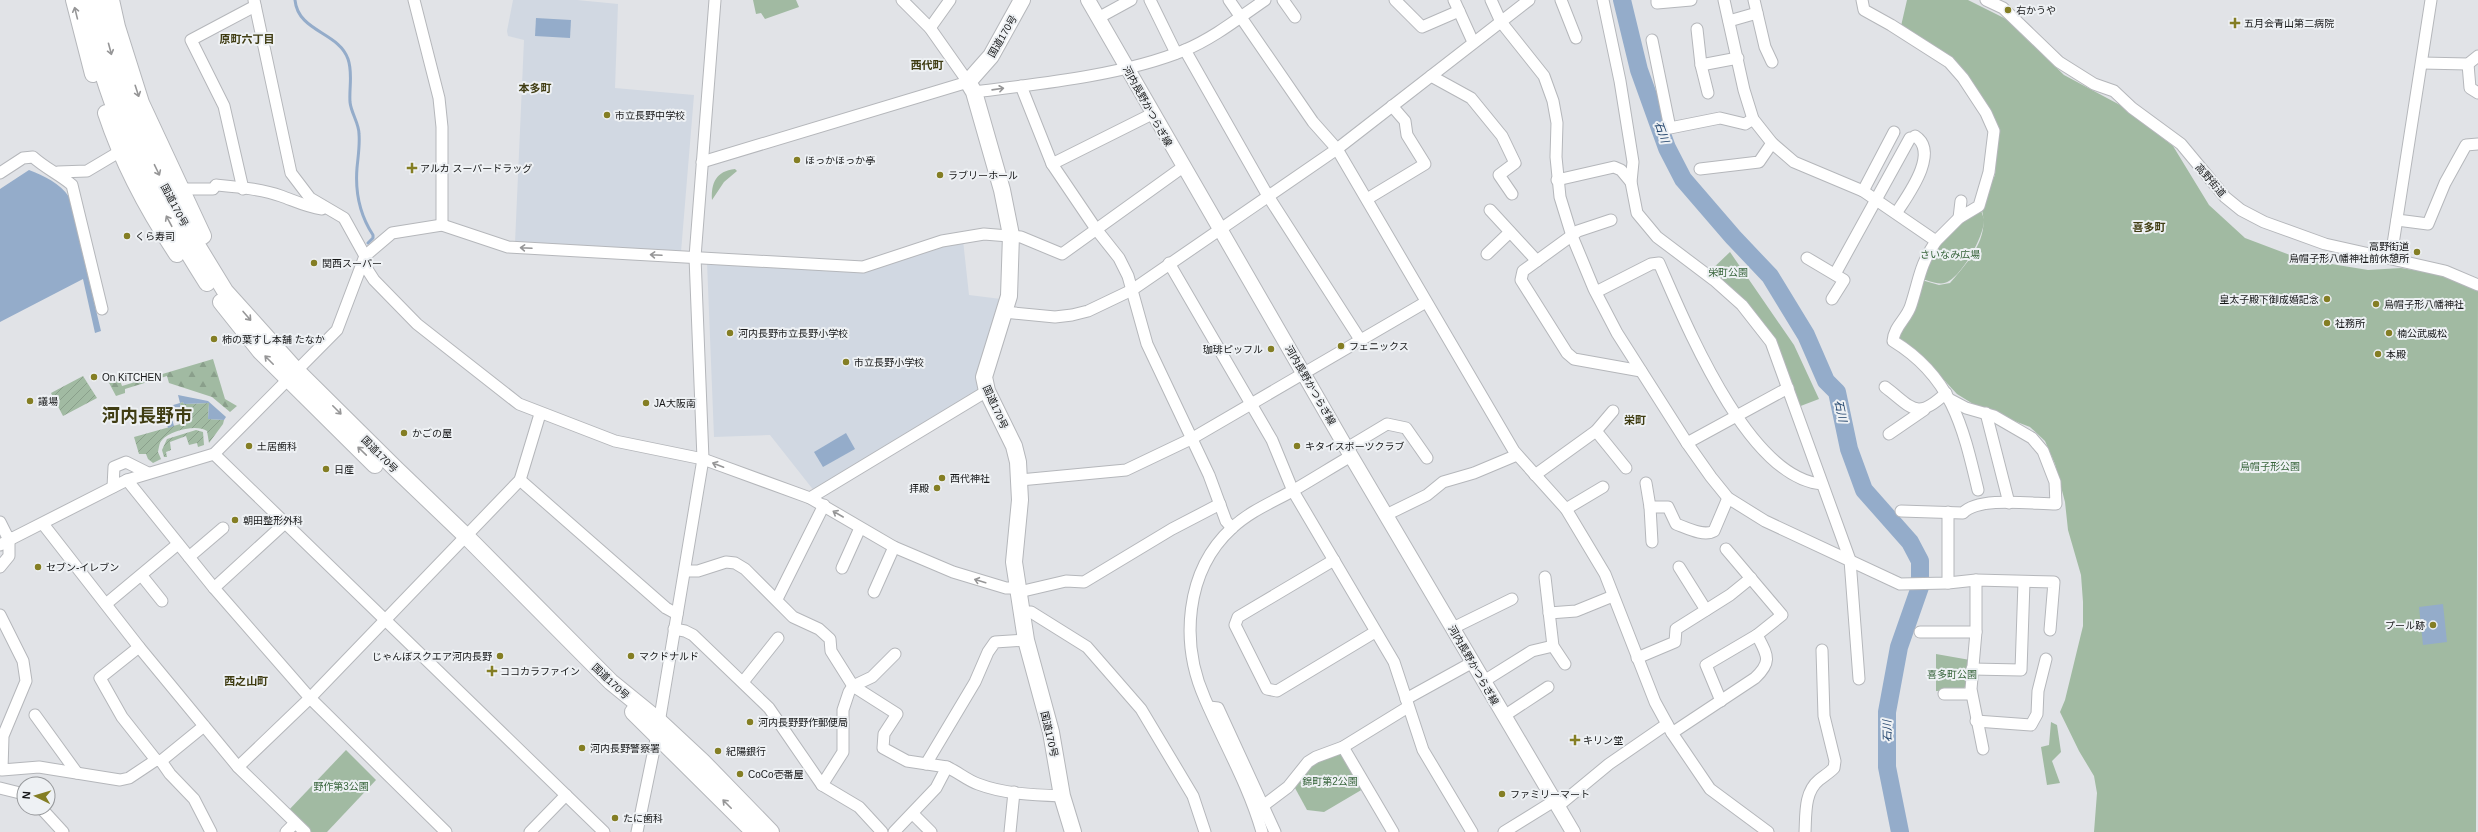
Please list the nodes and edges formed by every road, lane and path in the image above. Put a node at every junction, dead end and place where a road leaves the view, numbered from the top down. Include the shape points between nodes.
1 (74, 0) edge
2 (414, 0) edge
3 (715, 0) edge
4 (902, 0) edge
5 (950, 0) edge
6 (1022, 0) edge
7 (1088, 0) edge
8 (1131, 0) edge
9 (1150, 0) edge
10 (1229, 0) edge
11 (1265, 0) edge
12 (1284, 0) edge
13 (1395, 0) edge
14 (1454, 0) edge
15 (1490, 0) edge
16 (1530, 0) edge
17 (1561, 0) edge
18 (1603, 0) edge
19 (1657, 0) edge
20 (1691, 0) edge
21 (1724, 0) edge
22 (1754, 0) edge
23 (1862, 0) edge
24 (1986, 0) edge
25 (2431, 0) edge
26 (255, 3) edge
27 (97, 5) edge
28 (1459, 11) junction
29 (1757, 13) junction
30 (1241, 16) junction
31 (1294, 17) dead end
32 (1098, 18) junction
33 (1729, 21) junction
34 (1501, 22) junction
35 (930, 28) junction
36 (1697, 30) dead end
37 (1576, 38) dead end
38 (1652, 40) dead end
39 (1473, 42) junction
40 (1181, 51) junction
41 (2478, 56) edge
42 (1738, 58) junction
43 (1772, 62) dead end
44 (2422, 63) junction
45 (2468, 64) junction
46 (1701, 65) junction
47 (1127, 68) junction
48 (1431, 76) junction
49 (1021, 86) junction
50 (971, 87) junction
51 (1708, 93) dead end
52 (2478, 93) edge
53 (1392, 106) junction
54 (1152, 114) junction
55 (1753, 119) junction
56 (1894, 132) dead end
57 (1772, 143) junction
58 (2478, 144) edge
59 (1337, 149) junction
60 (119, 152) junction
61 (702, 162) junction
62 (1052, 164) junction
63 (1183, 167) junction
64 (1700, 169) dead end
65 (58, 172) junction
66 (0, 173) edge
67 (1557, 180) junction
68 (1631, 182) junction
69 (180, 188) junction
70 (243, 189) junction
71 (1863, 191) junction
72 (1512, 194) dead end
73 (1268, 196) junction
74 (1367, 199) junction
75 (1877, 200) junction
76 (1961, 201) dead end
77 (327, 210) junction
78 (1490, 210) dead end
79 (1897, 212) junction
80 (1959, 218) junction
81 (1611, 220) dead end
82 (2397, 220) junction
83 (442, 225) junction
84 (1219, 228) junction
85 (1096, 229) junction
86 (1510, 232) junction
87 (1011, 235) junction
88 (1572, 236) junction
89 (1936, 241) junction
90 (1487, 254) dead end
91 (695, 257) junction
92 (2391, 257) junction
93 (1807, 258) dead end
94 (364, 260) junction
95 (1537, 261) junction
96 (1169, 263) junction
97 (1835, 274) junction
98 (2478, 285) edge
99 (1132, 290) junction
100 (1596, 292) junction
101 (220, 293) junction
102 (1832, 299) dead end
103 (1426, 302) junction
104 (102, 309) dead end
105 (1004, 312) junction
106 (1361, 341) junction
107 (1641, 371) junction
108 (1304, 372) junction
109 (291, 374) junction
110 (1884, 387) dead end
111 (1788, 388) junction
112 (987, 391) junction
113 (1947, 396) junction
114 (1251, 404) junction
115 (1924, 410) junction
116 (1613, 411) dead end
117 (540, 414) junction
118 (1986, 414) junction
119 (1735, 415) junction
120 (1596, 431) junction
121 (1889, 434) dead end
122 (1192, 439) junction
123 (1687, 443) junction
124 (1349, 452) junction
125 (214, 454) junction
126 (1517, 455) junction
127 (1427, 458) dead end
128 (703, 459) junction
129 (1626, 468) dead end
130 (148, 473) junction
131 (1535, 475) junction
132 (127, 480) junction
133 (520, 480) junction
134 (1020, 480) junction
135 (1646, 483) dead end
136 (1822, 484) junction
137 (113, 487) junction
138 (1603, 487) dead end
139 (1978, 490) dead end
140 (1293, 491) junction
141 (810, 498) junction
142 (1728, 498) junction
143 (2009, 503) junction
144 (1220, 504) junction
145 (824, 505) junction
146 (1650, 507) junction
147 (1566, 509) junction
148 (1901, 511) dead end
149 (1948, 512) junction
150 (1386, 515) junction
151 (0, 522) edge
152 (285, 523) junction
153 (43, 524) junction
154 (222, 528) dead end
155 (860, 528) junction
156 (1232, 528) junction
157 (462, 540) junction
158 (5, 542) edge
159 (1652, 542) dead end
160 (178, 544) junction
161 (894, 546) junction
162 (1726, 549) dead end
163 (189, 557) junction
164 (1334, 560) junction
165 (1850, 560) junction
166 (0, 567) edge
167 (1679, 567) dead end
168 (842, 568) dead end
169 (685, 571) junction
170 (142, 576) junction
171 (1545, 577) dead end
172 (1751, 578) junction
173 (1976, 580) junction
174 (2024, 582) junction
175 (1948, 583) junction
176 (214, 588) junction
177 (1019, 590) junction
178 (874, 592) dead end
179 (1613, 596) junction
180 (1512, 599) dead end
181 (778, 600) junction
182 (162, 601) dead end
183 (106, 604) junction
184 (1706, 610) junction
185 (1022, 612) junction
186 (1549, 613) junction
187 (677, 614) junction
188 (0, 615) edge
189 (384, 621) junction
190 (1453, 628) junction
191 (674, 629) junction
192 (2050, 630) dead end
193 (1375, 632) junction
194 (1920, 632) dead end
195 (1976, 632) junction
196 (1757, 635) junction
197 (778, 638) dead end
198 (1026, 640) junction
199 (1554, 646) junction
200 (139, 647) junction
201 (1822, 650) dead end
202 (895, 654) dead end
203 (1637, 658) junction
204 (2046, 659) dead end
205 (1473, 662) junction
206 (1565, 664) dead end
207 (1972, 669) junction
208 (1859, 679) dead end
209 (1484, 681) junction
210 (742, 682) junction
211 (853, 686) junction
212 (1548, 687) dead end
213 (1944, 694) dead end
214 (1971, 694) junction
215 (310, 698) junction
216 (1721, 701) junction
217 (1407, 703) junction
218 (1209, 707) junction
219 (35, 715) dead end
220 (1504, 716) junction
221 (1976, 721) junction
222 (204, 726) junction
223 (658, 728) junction
224 (1670, 728) junction
225 (2, 736) edge
226 (1343, 747) junction
227 (1983, 749) dead end
228 (159, 761) junction
229 (926, 764) junction
230 (238, 767) junction
231 (947, 767) junction
232 (77, 773) junction
233 (822, 785) junction
234 (0, 788) edge
235 (16, 792) edge
236 (1014, 792) junction
237 (566, 796) junction
238 (1062, 796) junction
239 (1556, 804) junction
240 (1263, 806) junction
241 (913, 814) junction
242 (48, 816) edge
243 (295, 823) junction
244 (60, 831) edge
245 (212, 832) edge
246 (286, 832) edge
247 (305, 832) edge
248 (446, 832) edge
249 (530, 832) edge
250 (604, 832) edge
251 (637, 832) edge
252 (754, 832) edge
253 (771, 832) edge
254 (882, 832) edge
255 (894, 832) edge
256 (932, 832) edge
257 (1010, 832) edge
258 (1073, 832) edge
259 (1205, 832) edge
260 (1262, 832) edge
261 (1275, 832) edge
262 (1393, 832) edge
263 (1472, 832) edge
264 (1504, 832) edge
265 (1573, 832) edge
266 (1768, 832) edge
267 (1805, 832) edge

60 -> 1 highway via 86,51
2 - 83 street via 439,98 442,127
3 - 61 street
4 - 35 street
5 - 35 street
6 - 50 highway, 国道170号
7 - 32 main road, 河内長野かつらぎ線
8 - 32 street
9 - 40 street
10 - 30 street
11 - 30 street
12 - 31 street
13 - 28 street via 1422,26
14 - 28 street
15 - 34 street
16 - 34 street
17 - 37 street
18 - 68 street via 1633,162
19 - 20 street via 1658,3
21 - 33 street
22 - 29 street
23 - 80 street via 1864,10 1949,62 1968,84 1986,113 1994,131 1983,199 1979,206
24 - 92 street, 高野街道 via 2003,8 2059,62 2088,81 2114,91 2132,108 2181,144 2225,197 2241,210 2264,222 2325,244 2355,252
25 - 44 street
26 - 70 street via 191,40 224,106
26 - 77 street via 291,173 302,190
27 -> 69 highway via 117,28 141,104
27 - 101 highway, 国道170号 via 103,74 130,144 179,238
28 - 39 street
29 - 33 street
29 - 43 street via 1765,47
30 - 40 street via 1205,40
30 - 59 street via 1313,122
32 - 47 main road, 河内長野かつらぎ線
33 - 42 street
34 - 39 street
34 - 67 street via 1544,76 1551,95 1557,123
35 - 50 street
36 - 46 street
38 - 55 street via 1670,128 1720,118 1745,124
39 - 48 street
40 - 47 street
40 - 73 street
41 - 45 street
42 - 46 street
42 - 55 street
44 - 45 street
44 - 82 street
45 - 52 street via 2470,88
46 - 51 street
47 - 49 street
47 - 54 main road, 河内長野かつらぎ線
48 - 53 street
48 - 72 street via 1471,98 1502,136 1515,164 1499,175
50 -> 49 street
49 - 62 street
50 - 61 street
50 - 87 highway, 国道170号 via 1002,190
53 - 59 street
53 - 74 street via 1405,121 1407,135 1425,164
54 - 62 street
54 - 63 main road, 河内長野かつらぎ線
55 - 57 street
56 - 71 street
57 - 64 street via 1759,162
57 - 71 street via 1794,162
58 - 82 street via 2466,145 2445,183 2428,224
59 - 73 street
59 - 74 street
60 - 65 street via 87,171
60 - 101 highway via 153,219 190,273
61 - 91 street
62 - 85 street
63 - 84 main road, 河内長野かつらぎ線
63 - 85 street
65 - 66 street via 32,157 23,158
65 - 104 street via 72,184
67 - 68 street via 1614,167 1621,170
67 - 88 street
68 - 111 street via 1637,213 1657,237 1714,280 1759,324 1771,342
69 - 70 street via 213,190 216,185
69 - 101 highway via 215,262
70 - 77 street via 281,196 292,202
71 - 75 street
73 - 84 street
73 - 106 street
74 - 103 street
75 - 79 street
75 - 79 street via 1912,137 1920,139 1925,152 1924,161 1916,183
75 - 97 street
76 - 80 street
77 - 94 street via 344,218
78 - 86 street
79 - 89 street
80 - 89 street
81 - 88 street via 1578,231
82 - 92 street
91 -> 83 street via 508,247
83 - 94 street via 392,233
84 - 96 street
84 - 108 main road, 河内長野かつらぎ線
85 - 87 street via 1062,254
85 - 99 street via 1119,258
86 - 90 street
86 - 95 street
87 - 91 street via 984,234 942,241 863,267
87 - 105 highway, 国道170号 via 1011,275
88 - 95 street
88 - 100 street
89 - 113 street via 1919,270 1911,305 1894,331 1893,340 1920,360
91 - 128 street
92 - 98 street, 高野街道 via 2445,271
93 - 97 street
94 - 109 street via 336,330
94 - 117 street via 374,280 417,324 519,404
95 - 107 street via 1524,271 1521,280 1567,353 1574,359
96 - 99 street
96 - 114 street
97 - 102 street via 1844,280
99 - 105 street via 1088,311 1072,315 1055,317
99 - 122 street via 1147,344
100 - 107 street
100 - 119 street via 1651,264 1659,263 1697,350
101 - 109 highway, 国道170号 via 260,351
103 - 106 street
103 - 126 street
105 - 112 highway, 国道170号 via 987,360 984,376
106 - 108 street
107 - 123 street
108 - 114 street
108 - 124 main road, 河内長野かつらぎ線
109 - 125 street
109 - 157 highway, 国道170号
110 - 115 street via 1916,410
111 - 119 street
111 - 136 street
112 - 134 highway, 国道170号 via 1014,446
112 - 141 street
113 - 115 street
113 - 118 street via 1966,408
113 - 139 street via 1964,431
114 - 122 street
114 - 140 street via 1272,440
115 - 121 street
116 - 120 street
117 - 128 street via 615,441
117 - 133 street
118 - 143 street
118 - 143 street via 2032,438 2043,451 2055,482 2056,504
119 - 123 street
119 - 136 street via 1785,470 1810,483
120 - 129 street
120 - 131 street
122 - 134 street via 1126,470
122 - 144 street
123 - 142 street
124 - 127 street via 1387,424 1406,428
124 - 140 street
124 - 150 main road, 河内長野かつらぎ線
125 - 130 street
125 - 152 street
126 - 131 street
126 - 150 street via 1474,473 1443,482 1427,495
141 -> 128 street
128 - 169 street
130 - 132 street
130 - 137 street via 126,462 114,467
131 - 147 street
132 - 137 street
132 - 160 street
133 - 157 street
133 - 187 street via 666,608
134 - 177 highway, 国道170号 via 1014,562
135 - 146 street
136 - 165 street
137 - 153 street
138 - 147 street
140 - 156 street via 1257,510
140 - 164 street
141 - 145 street
142 - 146 street via 1714,531 1710,534 1676,524 1668,507
142 - 165 street via 1765,521
143 - 149 street via 1990,503 1968,508 1963,513
144 - 156 street via 1226,521
144 - 177 street via 1172,529 1084,582 1066,581
155 -> 145 street
145 - 181 street
146 - 159 street
147 - 179 street via 1604,574
148 - 149 street
149 - 175 street
150 - 190 main road, 河内長野かつらぎ線
151 - 158 street
152 - 176 street
152 - 189 street
153 - 158 street
153 - 183 street
154 - 163 street
155 - 161 street
155 - 168 street
156 - 218 street via 1205,565 1193,598 1190,632 1193,664
157 - 189 street
157 - 223 highway, 国道170号 via 562,647
158 - 166 street via 9,556
160 - 163 street
160 - 170 street
177 -> 161 street via 978,581
161 - 178 street
162 - 172 street
163 - 176 street
164 - 193 street
164 - 193 street via 1238,617 1236,625 1267,689 1276,691
165 - 175 street via 1900,584
165 - 208 street
167 - 184 street
169 - 181 street via 698,571 726,562 735,562
169 - 187 street
170 - 182 street
170 - 183 street
171 - 186 street
172 - 184 street
172 - 196 street via 1782,615
173 - 174 street
173 - 175 street
173 - 195 street
174 - 192 street via 2054,582
174 - 207 street via 2021,670
176 - 215 street
177 - 185 highway, 国道170号
179 - 186 street via 1576,611
179 - 203 street
180 - 190 street
181 - 211 street via 793,617 819,629 830,639 832,651
183 - 200 street
184 - 203 street via 1676,629 1675,642
185 - 198 highway, 国道170号
185 - 259 street via 1031,612 1087,647 1141,709 1193,796
186 - 199 street
187 - 191 street
188 - 225 street via 23,662 26,681
189 - 215 street
189 - 237 street
190 - 205 main road, 河内長野かつらぎ線
191 - 210 street via 693,635
191 - 223 street
193 - 217 street via 1394,662
194 - 195 street
195 - 207 street
196 - 216 street via 1768,656 1766,668
196 - 216 street via 1706,665
197 - 210 street
198 - 229 street via 995,642 975,682
198 - 238 highway, 国道170号 via 1051,732
199 - 206 street
199 - 209 street via 1532,651
200 - 222 street
200 - 228 street via 100,678 122,717
201 - 267 street via 1824,716 1835,761 1834,768 1810,791 1806,807
202 - 211 street via 872,677
203 - 224 street via 1655,702
204 - 221 street via 2038,691 2037,714 2031,725
205 - 209 main road, 河内長野かつらぎ線
205 - 217 street
207 - 214 street
209 - 220 main road, 河内長野かつらぎ線
210 - 233 street via 770,708
211 - 229 street via 896,714 884,734 883,748 907,762
211 - 233 street via 843,710 842,752
212 - 220 street
213 - 214 street
214 - 221 street
215 - 230 street
215 - 248 street
216 - 224 street
217 - 226 street
217 - 263 street via 1423,750
218 - 240 street via 1218,708
218 - 260 street via 1250,797
219 - 232 street via 54,734
220 - 239 main road, 河内長野かつらぎ線
221 - 227 street
222 - 228 street
222 - 230 street
223 - 251 street
252 -> 223 highway, 国道170号
223 - 253 highway, 国道170号 via 702,761
224 - 239 street via 1609,764
224 - 266 street via 1710,789
225 - 232 street via 2,770 39,767
226 - 240 street via 1308,762 1288,787
226 - 262 street
228 - 232 street via 129,778 120,780
228 - 245 street via 194,799
229 - 231 street
230 - 243 street
231 - 236 street via 976,783
231 - 241 street via 936,788
233 - 254 street via 859,807
234 - 235 street
236 - 238 street
236 - 257 street
237 - 249 street
237 - 250 street
238 - 258 highway, 国道170号
239 - 264 street
239 - 265 main road, 河内長野かつらぎ線
240 - 261 street
241 - 255 street
241 - 256 street
242 - 244 street
243 - 246 street
243 - 247 street

